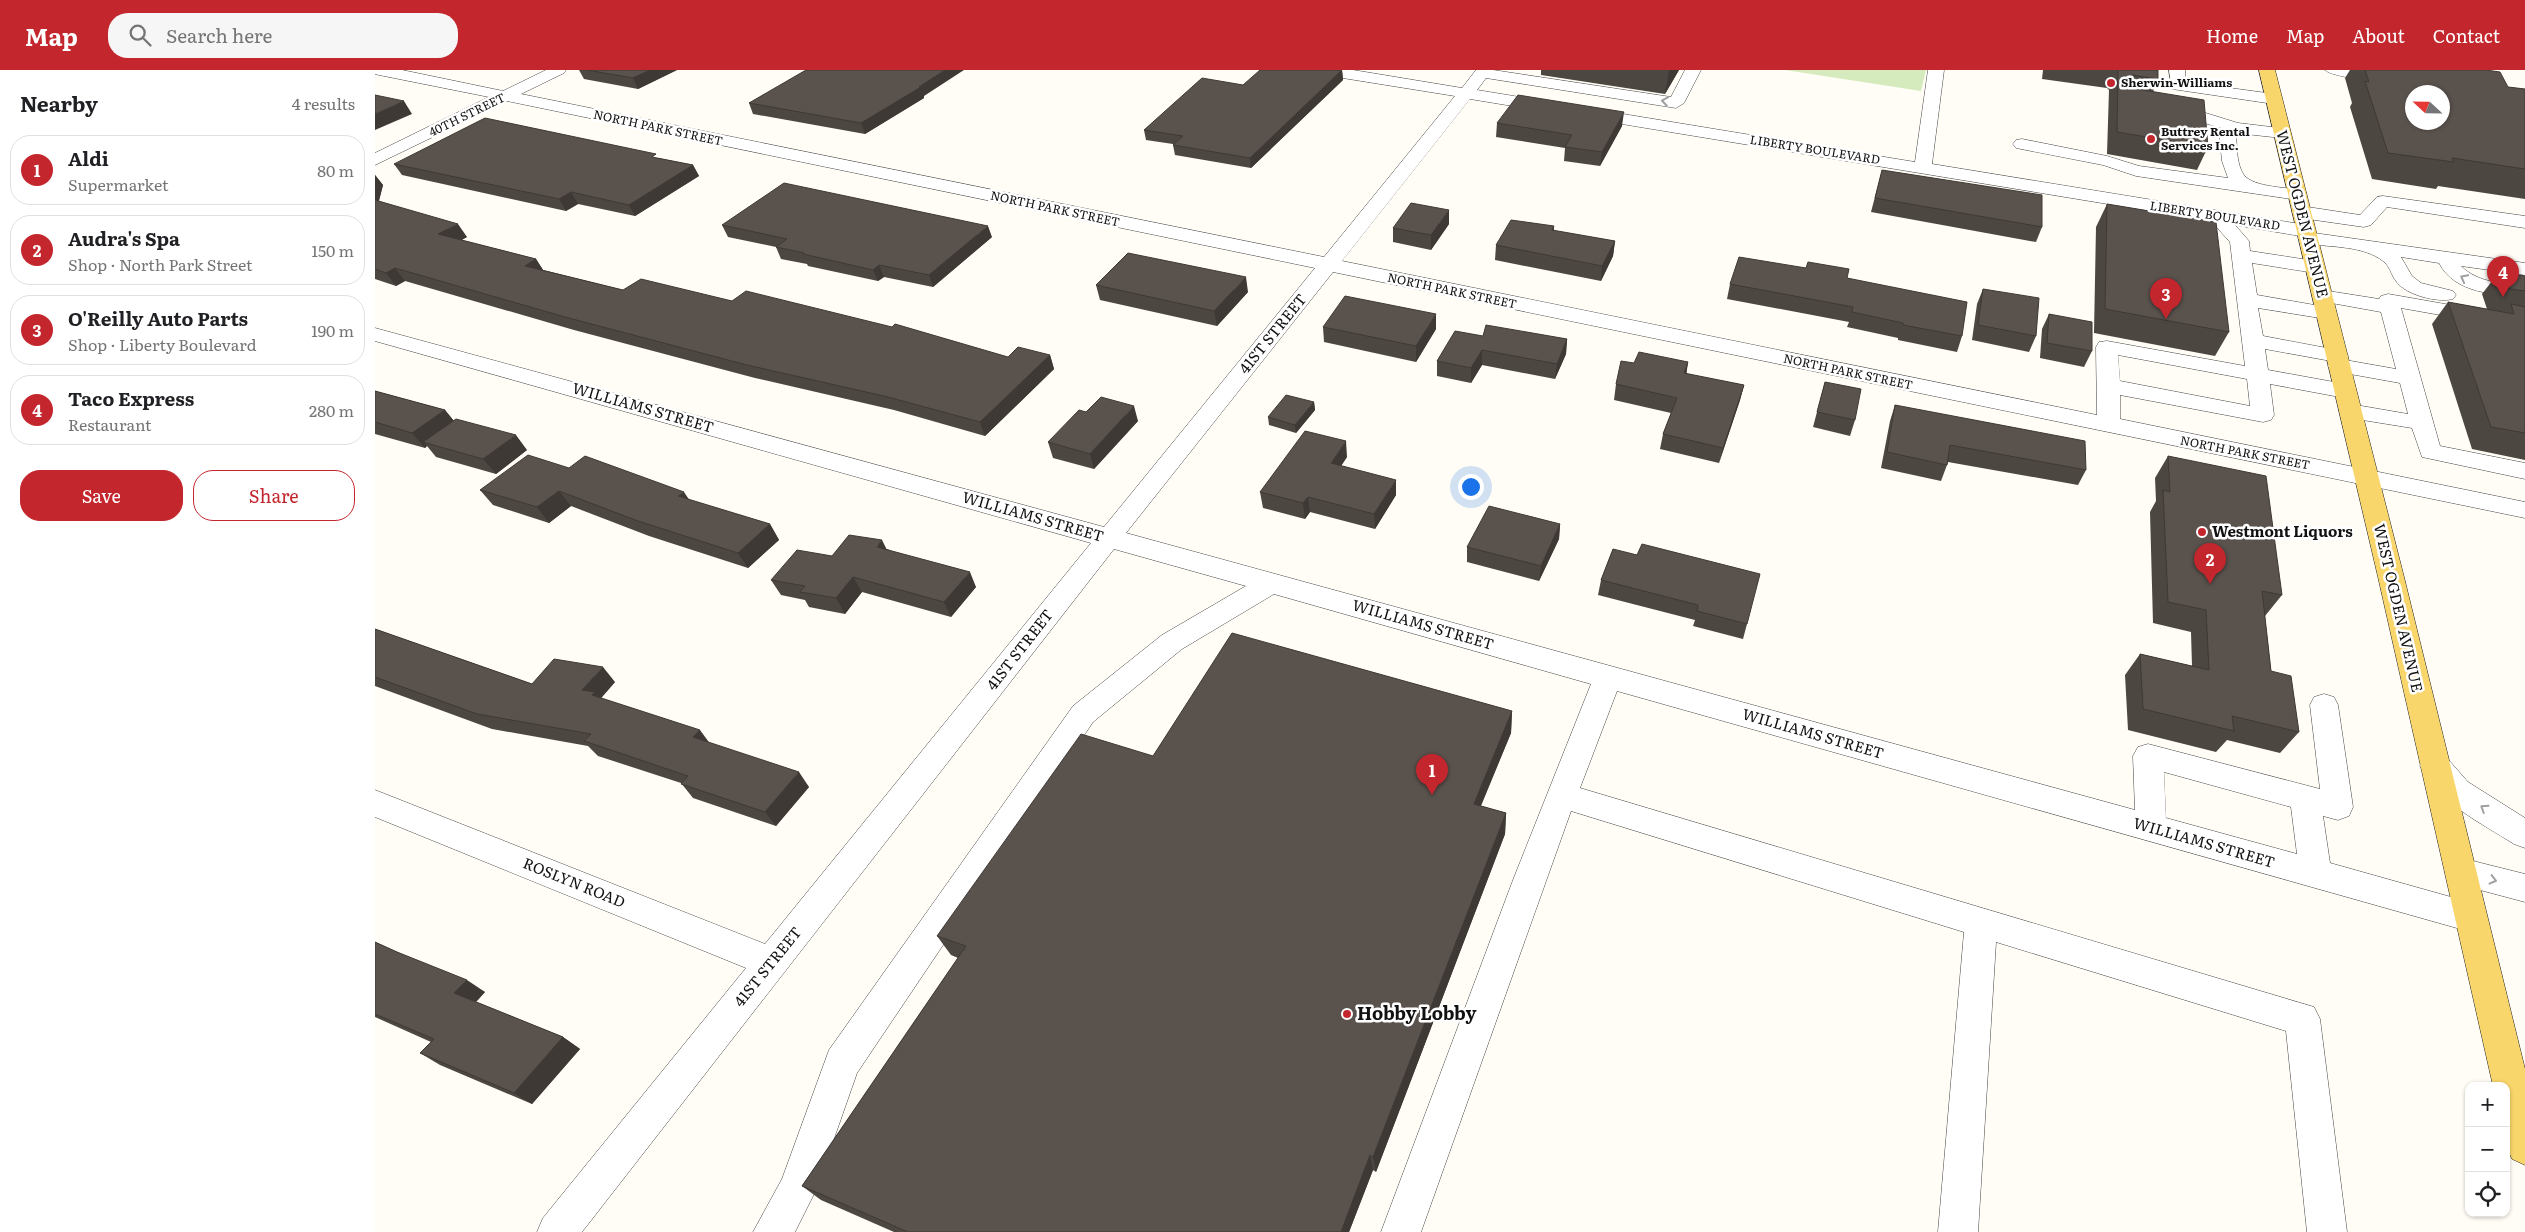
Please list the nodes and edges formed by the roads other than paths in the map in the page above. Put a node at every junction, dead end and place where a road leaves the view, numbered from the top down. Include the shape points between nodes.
1 (379, 70) edge
2 (558, 70) edge
3 (1324, 70) edge
4 (1693, 70) edge
5 (1936, 70) edge
6 (2177, 70) edge
7 (2267, 70) edge
8 (2343, 71) edge
9 (1478, 79) edge
10 (2399, 85) edge
11 (505, 96) junction
12 (2274, 99) junction
13 (2150, 108) edge
14 (2234, 127) junction
15 (2282, 133) junction
16 (2022, 144) dead end
17 (375, 160) edge
18 (1923, 168) junction
19 (2136, 171) junction
20 (2247, 186) junction
21 (2120, 200) junction
22 (2217, 216) junction
23 (2303, 219) junction
24 (2525, 222) edge
25 (2370, 248) junction
26 (2241, 255) junction
27 (2447, 257) junction
28 (1329, 266) junction
29 (2315, 267) junction
30 (2525, 269) edge
31 (2525, 292) edge
32 (2247, 300) junction
33 (2324, 304) junction
34 (2525, 307) edge
35 (2390, 308) junction
36 (2525, 324) edge
37 (375, 334) edge
38 (2253, 341) junction
39 (2337, 361) junction
40 (2258, 375) junction
41 (2409, 378) junction
42 (2109, 386) junction
43 (2348, 401) junction
44 (2422, 424) junction
45 (2107, 425) junction
46 (2525, 471) edge
47 (2366, 477) junction
48 (2525, 510) edge
49 (1109, 538) junction
50 (1273, 583) junction
51 (1608, 677) junction
52 (2323, 705) dead end
53 (2435, 766) junction
54 (1563, 796) junction
55 (2305, 798) junction
56 (375, 803) edge
57 (2151, 828) junction
58 (2525, 835) edge
59 (2461, 872) junction
60 (2315, 874) junction
61 (2525, 888) edge
62 (2471, 918) junction
63 (1981, 922) junction
64 (772, 963) junction
65 (2525, 1146) edge
66 (557, 1232) edge
67 (773, 1232) edge
68 (1401, 1232) edge
69 (1957, 1232) edge
70 (2327, 1232) edge

1 - 11 street, NORTH PARK STREET
2 - 11 street, 40TH STREET
3 - 9 street, LIBERTY BOULEVARD
4 -> 9 street via 1676,103
5 - 18 street
6 - 12 street via 2178,86
7 - 12 main road, WEST OGDEN AVENUE
8 - 10 street via 2362,86
9 - 18 street, LIBERTY BOULEVARD
9 - 28 street, 41ST STREET
11 - 17 street, 40TH STREET
11 - 28 street, NORTH PARK STREET
12 - 15 main road, WEST OGDEN AVENUE
13 - 14 street via 2196,115
14 - 15 street
14 - 20 street via 2227,131 2235,176
15 - 23 main road, WEST OGDEN AVENUE
16 - 19 street via 2107,161
18 - 21 street, LIBERTY BOULEVARD
19 - 20 street
19 - 21 street via 2119,186
20 - 23 street
21 - 22 street, LIBERTY BOULEVARD
22 - 23 street, LIBERTY BOULEVARD
22 - 26 street via 2239,241
23 - 24 street via 2364,221 2383,201
23 - 25 street
23 - 29 main road, WEST OGDEN AVENUE
25 - 27 street
25 - 34 street via 2390,257 2404,279 2414,287
26 - 29 street
26 - 32 street
27 - 30 street
31 -> 27 street via 2468,281 2456,274
28 - 45 street, NORTH PARK STREET
28 - 49 street, 41ST STREET
29 - 33 main road, WEST OGDEN AVENUE
32 - 33 street
32 - 38 street
33 - 35 street
33 - 39 main road, WEST OGDEN AVENUE
35 - 36 street via 2388,300
35 - 41 street
37 - 49 street, WILLIAMS STREET
38 - 39 street
38 - 40 street
39 - 41 street
39 - 43 main road, WEST OGDEN AVENUE
40 - 42 street via 2107,347
40 - 42 street via 2263,415
40 - 43 street
41 - 44 street
42 - 45 street
43 - 44 street
43 - 47 main road, WEST OGDEN AVENUE
44 - 46 street via 2430,452
45 - 47 street, NORTH PARK STREET
47 - 48 street, NORTH PARK STREET
47 - 53 main road, WEST OGDEN AVENUE
49 - 50 street, WILLIAMS STREET
49 - 64 street, 41ST STREET
50 - 51 street, WILLIAMS STREET
50 - 67 street via 1172,642 1083,714 842,1063 797,1190
51 - 54 street
51 - 57 street, WILLIAMS STREET
52 - 55 street via 2338,807
58 -> 53 street via 2457,791
53 - 59 main road, WEST OGDEN AVENUE
54 - 63 street
54 - 68 street via 1529,880
55 - 57 street via 2148,756
55 - 60 street
56 - 64 street, ROSLYN ROAD
57 - 60 street, WILLIAMS STREET
59 -> 61 street
59 - 62 main road, WEST OGDEN AVENUE
60 - 62 street, WILLIAMS STREET
62 - 65 main road, WEST OGDEN AVENUE
63 - 69 street
63 - 70 street via 2302,1019
64 - 66 street, 41ST STREET

